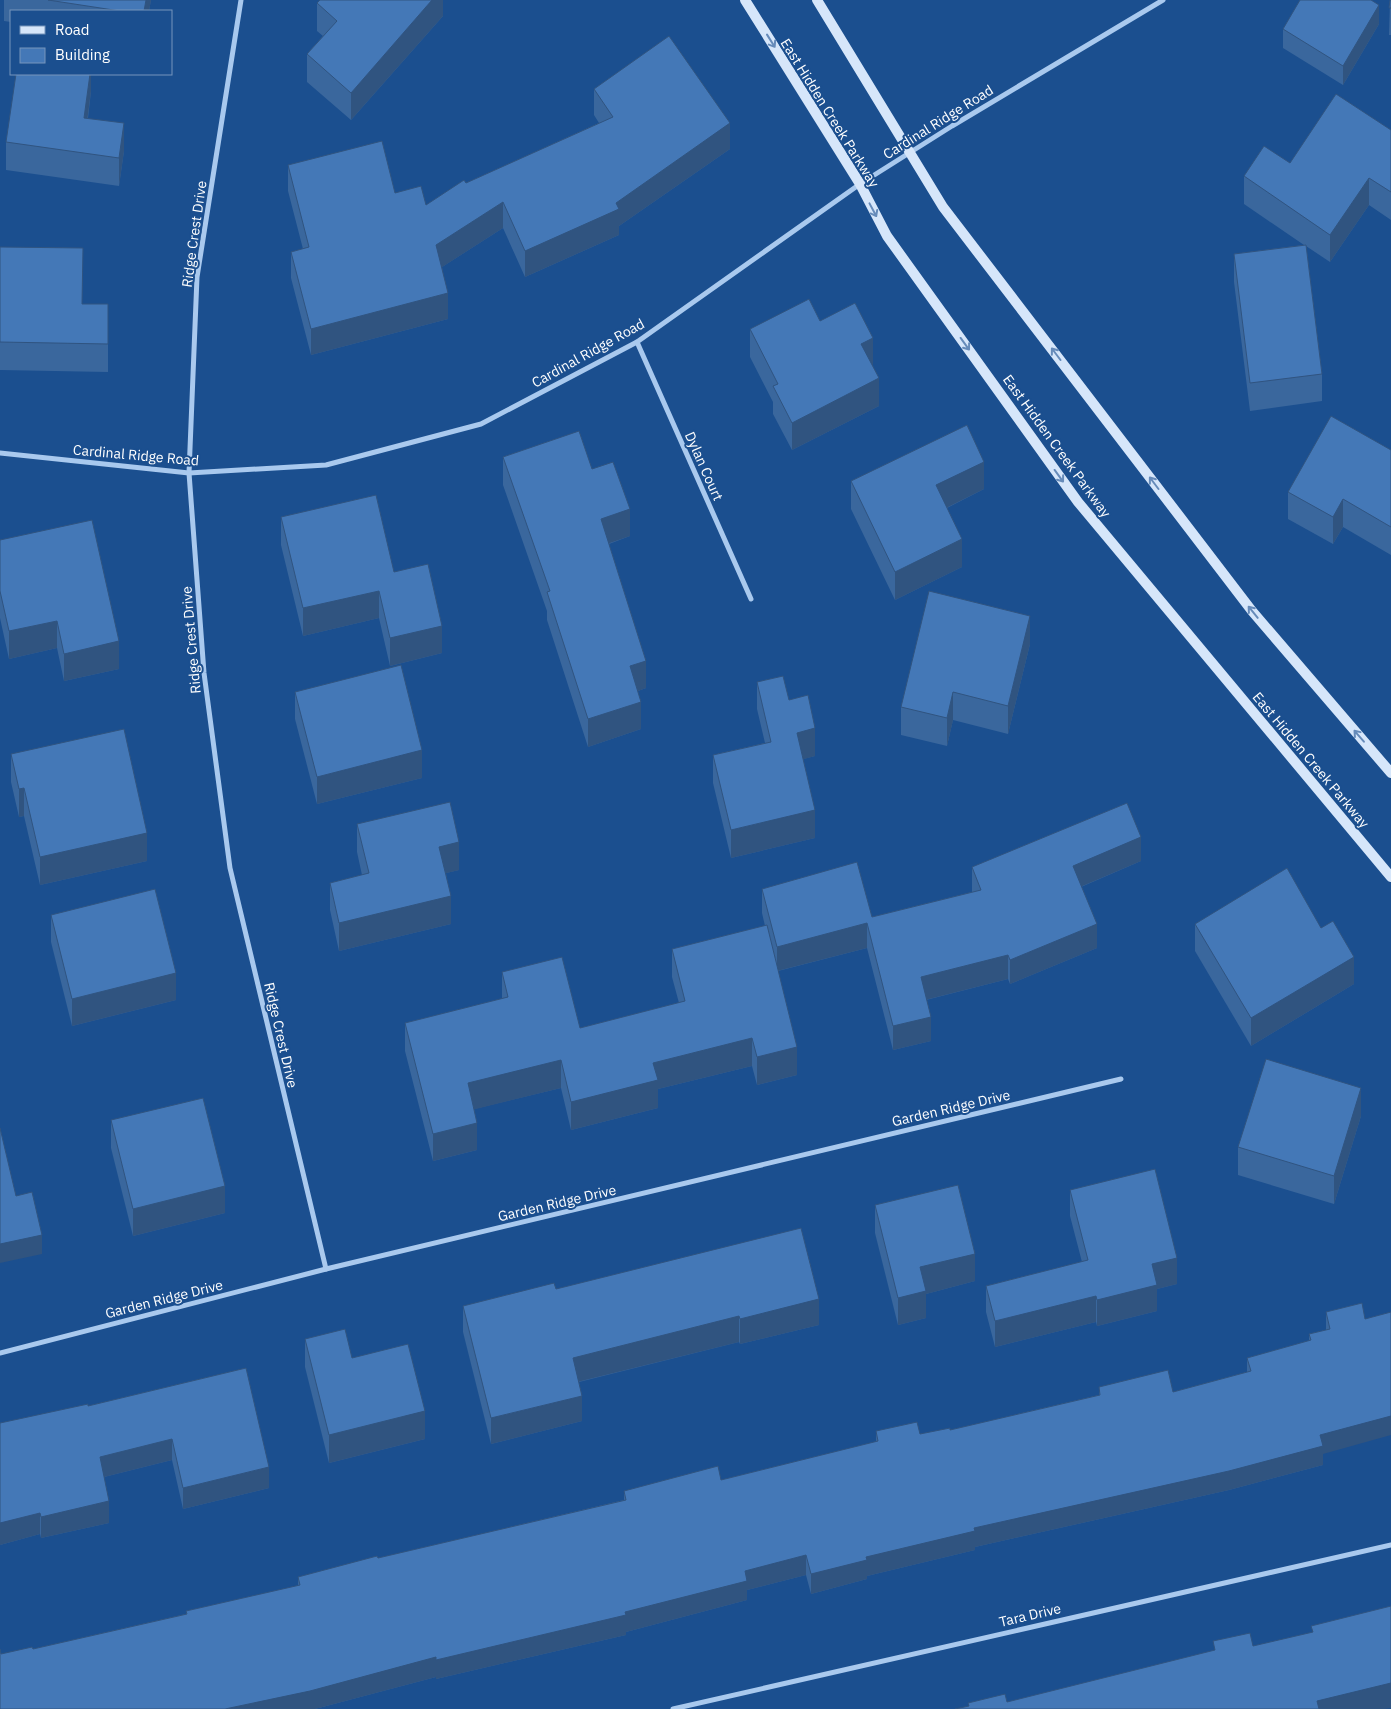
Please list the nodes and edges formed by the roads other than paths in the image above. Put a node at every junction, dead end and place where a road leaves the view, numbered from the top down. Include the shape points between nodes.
1 (241, 0) edge
2 (745, 0) edge
3 (817, 0) edge
4 (1163, 0) edge
5 (909, 153) junction
6 (860, 184) junction
7 (637, 342) junction
8 (0, 452) edge
9 (189, 474) junction
10 (751, 599) dead end
11 (1391, 772) edge
12 (1391, 877) edge
13 (1121, 1079) dead end
14 (326, 1269) junction
15 (0, 1353) edge
16 (1391, 1545) edge
17 (674, 1709) edge

1 - 9 street, Ridge Crest Drive via 197,277
2 -> 6 main road, East Hidden Creek Parkway
3 - 5 main road
4 - 5 street, Cardinal Ridge Road
5 - 6 street, Cardinal Ridge Road
11 -> 5 main road via 1252,611 943,207
6 - 7 street, Cardinal Ridge Road
6 -> 12 main road, East Hidden Creek Parkway via 887,236 1078,502
7 - 9 street, Cardinal Ridge Road via 481,424 326,465
7 - 10 street, Dylan Court
8 - 9 street, Cardinal Ridge Road
9 - 14 street, Ridge Crest Drive via 204,673 230,868
13 - 14 street, Garden Ridge Drive
14 - 15 street, Garden Ridge Drive
16 - 17 street, Tara Drive

